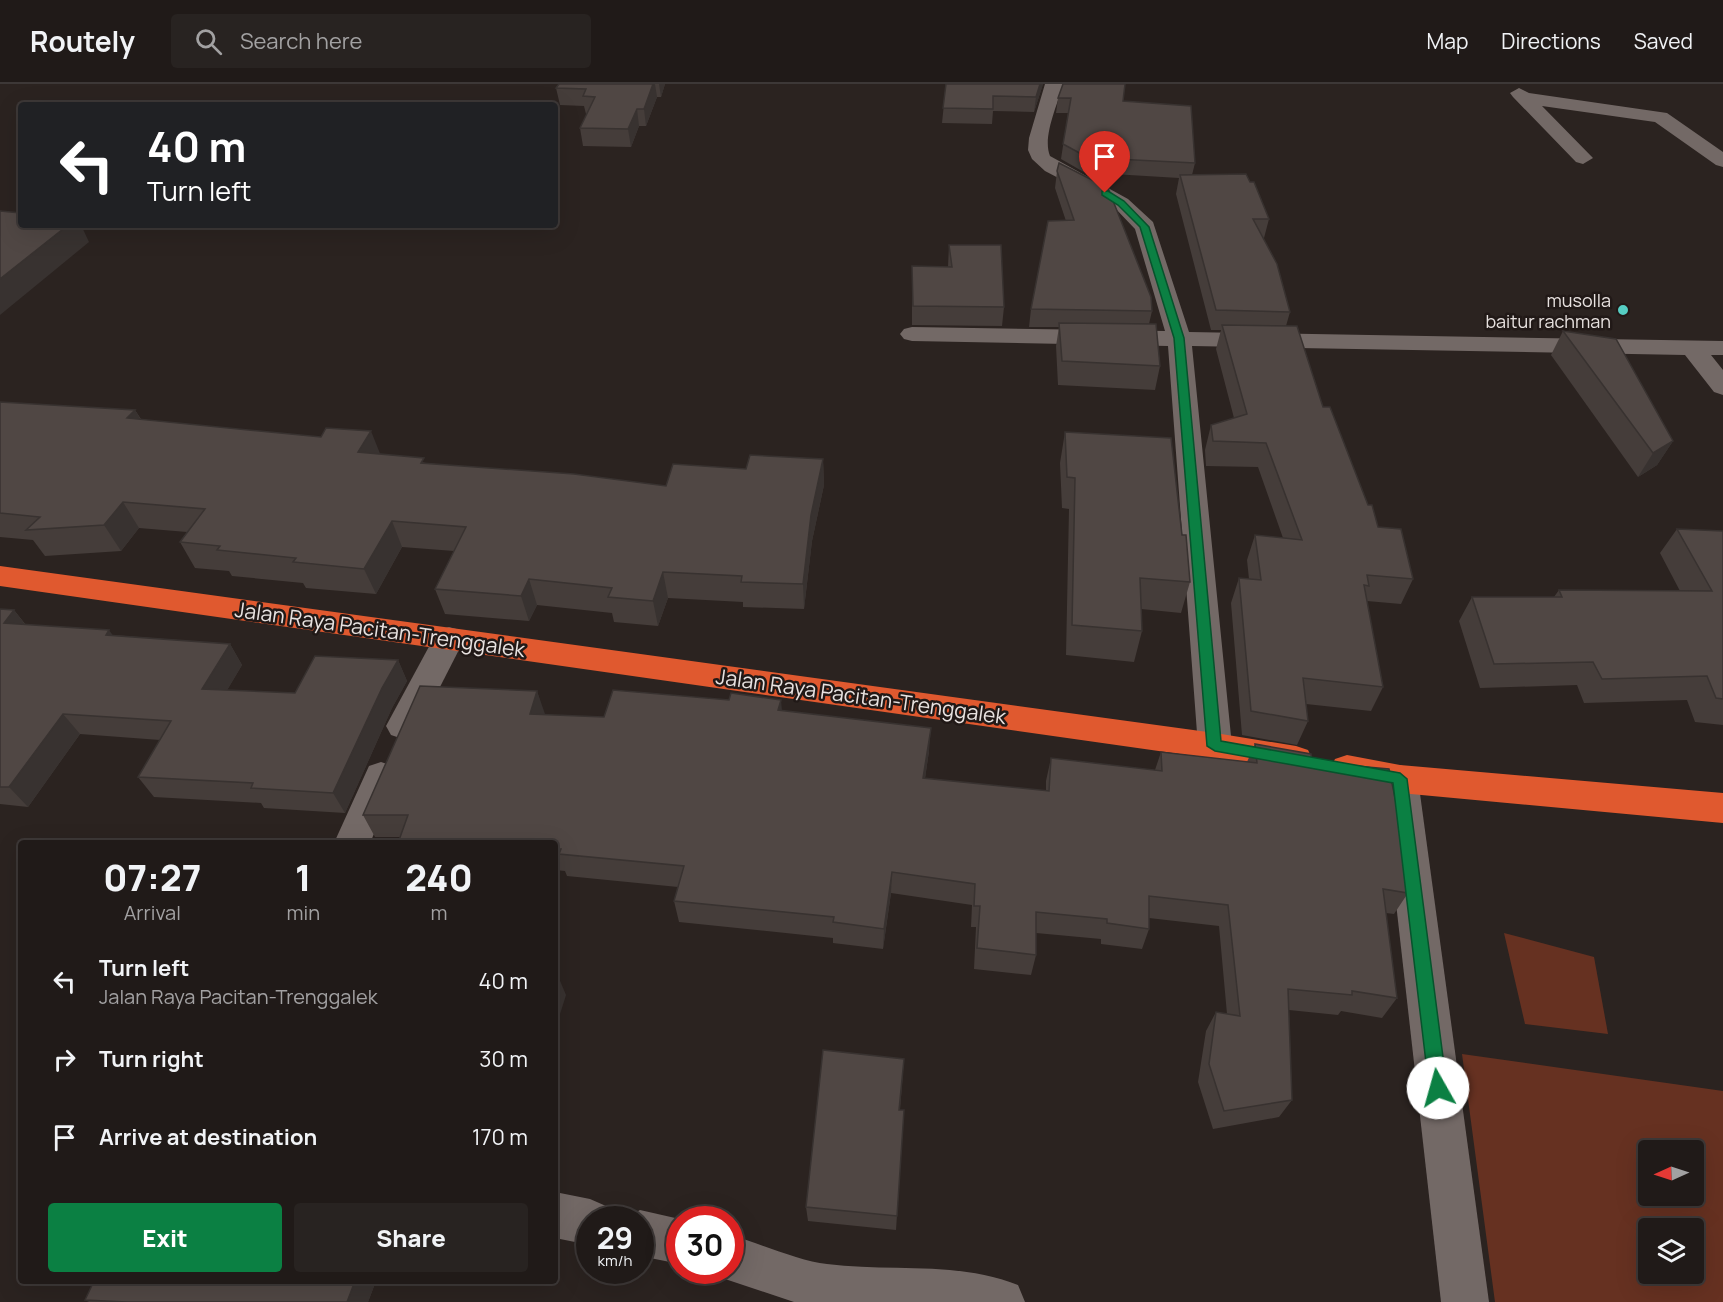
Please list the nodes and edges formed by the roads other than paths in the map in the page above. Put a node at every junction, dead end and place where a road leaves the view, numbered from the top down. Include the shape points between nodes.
1 (1054, 84) edge
2 (1518, 91) edge
3 (1583, 158) dead end
4 (1723, 161) edge
5 (912, 334) dead end
6 (1179, 338) junction
7 (1692, 347) junction
8 (1723, 348) edge
9 (1723, 387) edge
10 (0, 576) edge
11 (449, 638) junction
12 (1215, 746) junction
13 (1400, 779) junction
14 (1723, 808) edge
15 (353, 840) edge
16 (558, 1216) edge
17 (576, 1219) edge
18 (744, 1262) edge
19 (834, 1295) edge
20 (1001, 1302) edge
21 (1465, 1302) edge

1 - 6 street via 1039,138 1042,159 1121,203 1144,227
2 - 3 street
2 - 4 street via 1660,117
5 - 6 street
6 - 7 street
6 - 12 street
7 - 8 street
7 - 9 street
10 - 11 highway, Jalan Raya Pacitan-Trenggalek
11 - 12 highway, Jalan Raya Pacitan-Trenggalek
11 - 15 street via 411,709
12 - 13 highway, Jalan Raya Pacitan-Trenggalek
13 - 14 highway, Jalan Raya Pacitan-Trenggalek
13 - 21 street
16 - 17 street
18 - 19 street
19 - 20 street via 940,1294

